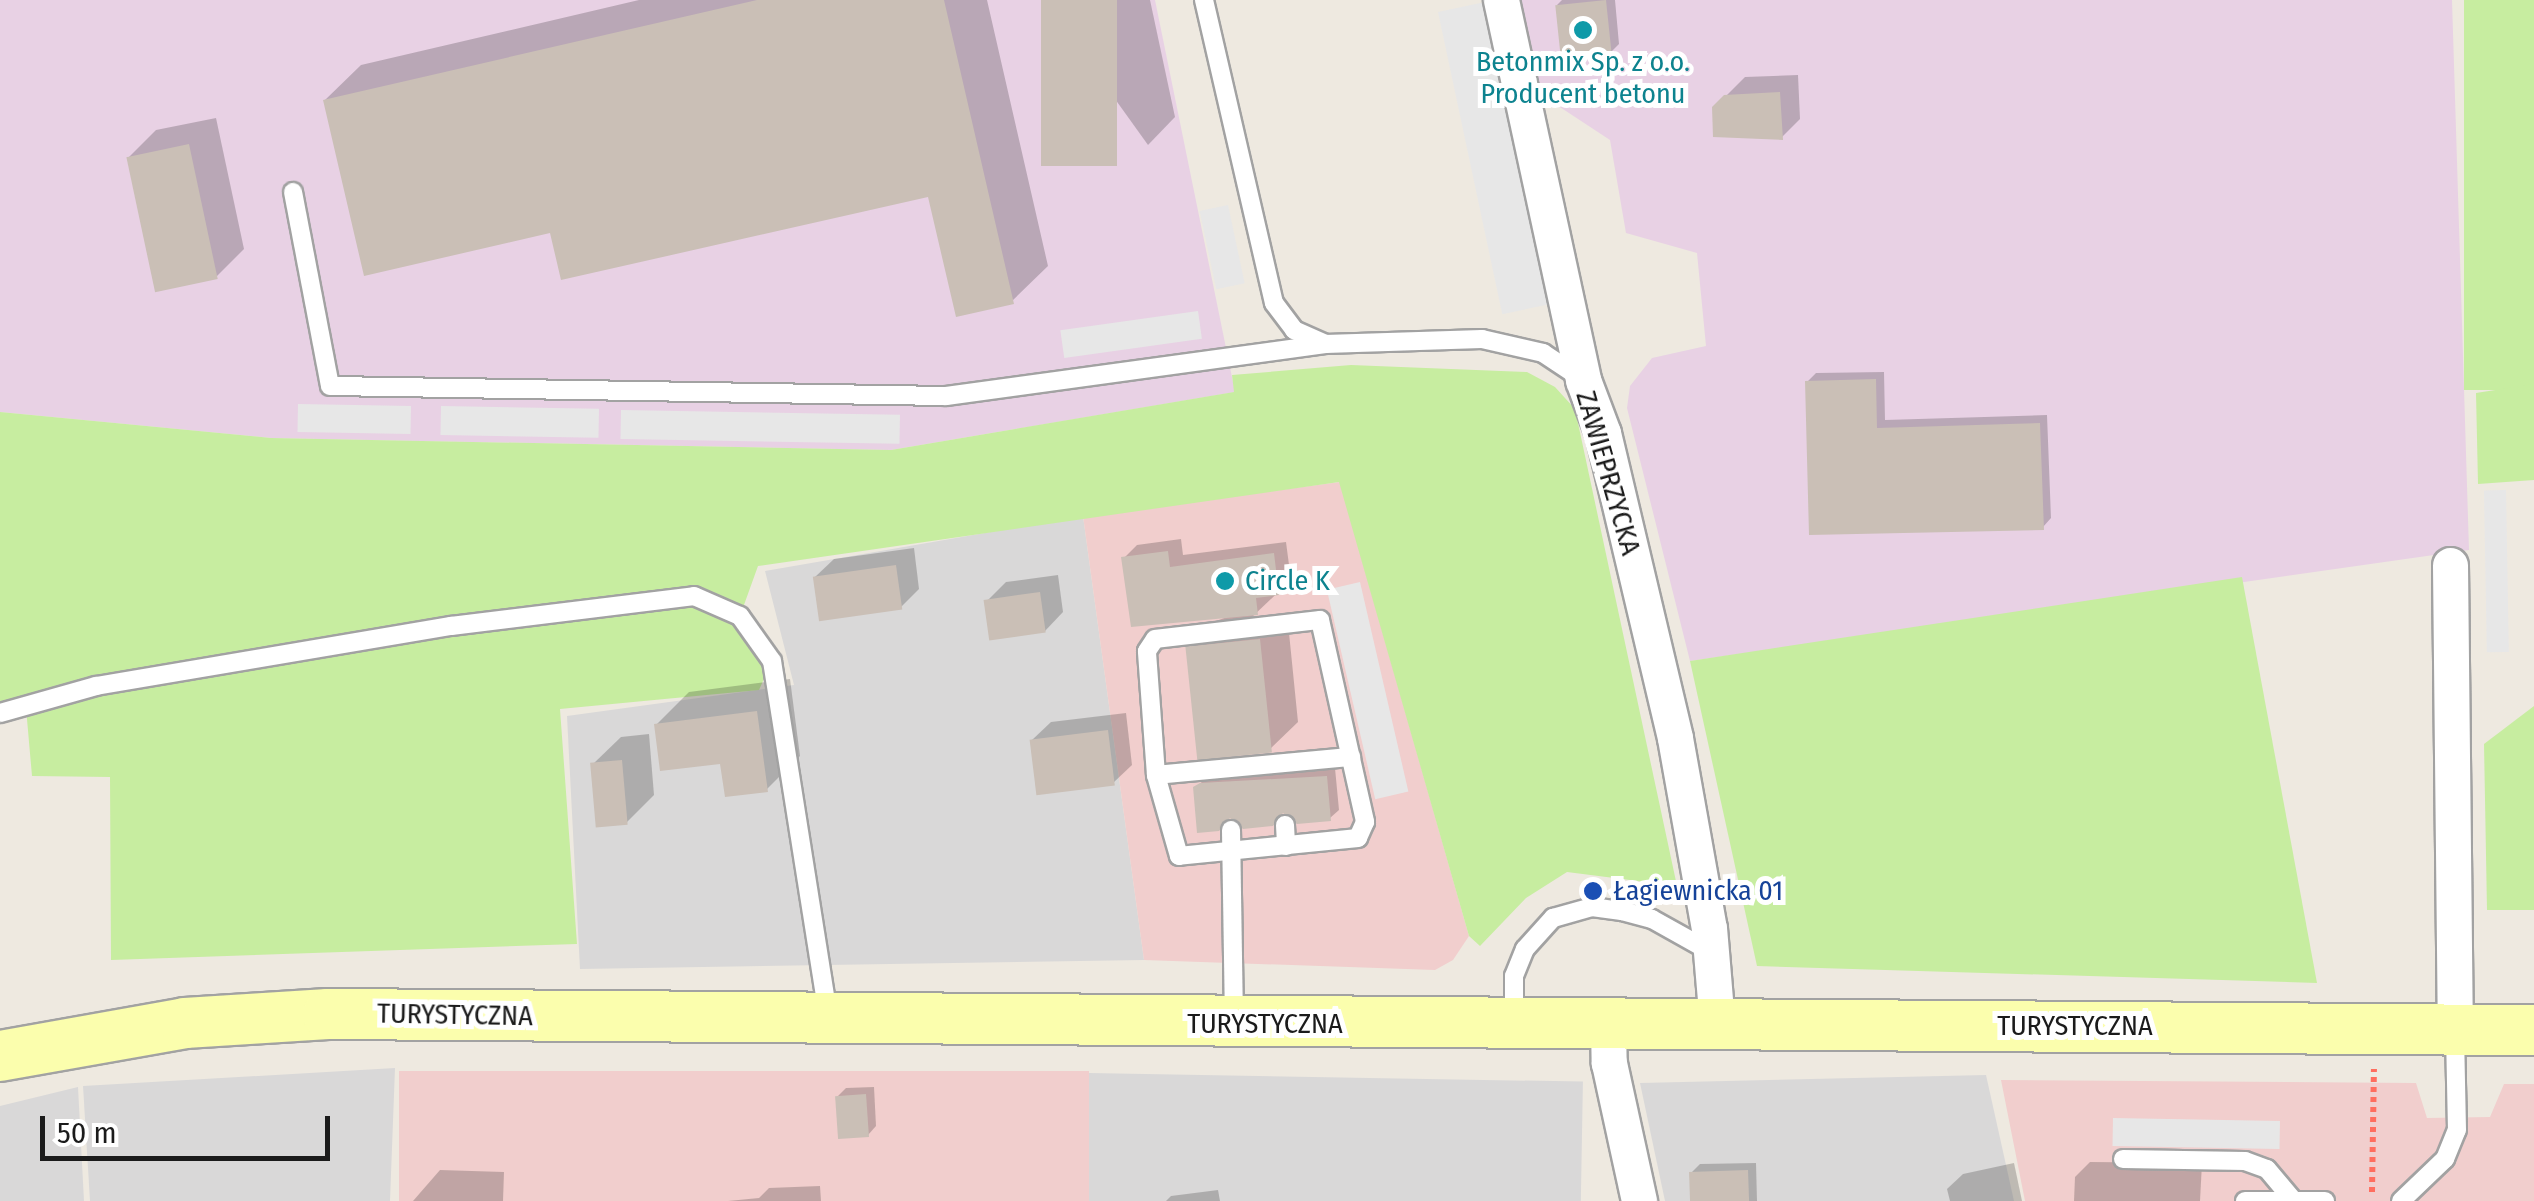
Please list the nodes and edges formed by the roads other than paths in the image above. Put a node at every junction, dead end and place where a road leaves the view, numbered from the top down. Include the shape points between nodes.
1 (1204, 0) edge
2 (1502, 0) edge
3 (292, 192) dead end
4 (1325, 344) junction
5 (1583, 380) junction
6 (2450, 565) dead end
7 (0, 714) edge
8 (1351, 757) junction
9 (1156, 775) junction
10 (1285, 825) dead end
11 (1231, 830) dead end
12 (1286, 846) junction
13 (1232, 851) junction
14 (1711, 953) junction
15 (829, 1019) junction
16 (1717, 1023) junction
17 (1234, 1024) junction
18 (1514, 1024) junction
19 (1608, 1024) junction
20 (2454, 1029) junction
21 (2534, 1030) edge
22 (0, 1056) edge
23 (2123, 1159) dead end
24 (2292, 1199) edge
25 (1640, 1201) edge
26 (2245, 1201) edge
27 (2325, 1201) edge
28 (2401, 1201) edge

1 - 4 lane via 1274,303 1294,330
2 - 5 street
3 - 4 lane, ZAWIEPRZYCKA via 330,386 946,396
4 - 5 lane, ZAWIEPRZYCKA via 1482,339 1543,353
5 - 14 street, ZAWIEPRZYCKA via 1602,433 1675,738
6 - 20 street
7 - 15 lane via 136,680 451,626 694,596 740,616 772,661
8 - 9 lane via 1226,777
8 - 9 lane via 1320,620 1155,639 1144,668
8 - 12 lane via 1365,822 1358,838
9 - 13 lane via 1179,856
10 - 12 lane
11 - 13 lane
12 - 13 lane
13 - 17 lane
14 - 16 street, ZAWIEPRZYCKA
14 - 18 lane via 1622,911 1592,907 1552,918 1525,949 1514,976
15 - 17 main road, TURYSTYCZNA
15 - 22 main road, TURYSTYCZNA via 328,1014 185,1023
16 - 19 main road, TURYSTYCZNA
16 - 20 main road, TURYSTYCZNA
17 - 18 main road, TURYSTYCZNA
18 - 19 main road, TURYSTYCZNA
19 - 25 street via 1609,1063
20 - 21 main road, TURYSTYCZNA
20 - 28 lane via 2457,1130 2445,1160
23 - 24 lane via 2245,1161 2267,1168
24 - 26 lane
24 - 27 lane

